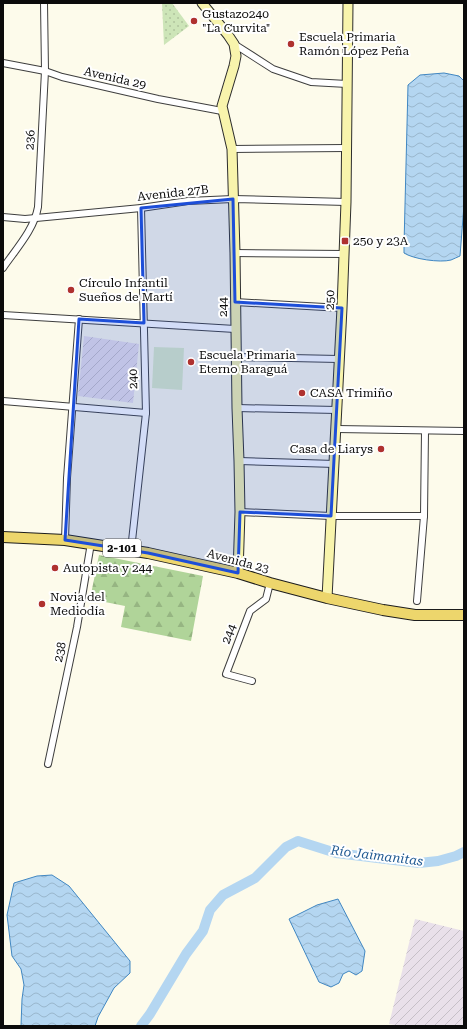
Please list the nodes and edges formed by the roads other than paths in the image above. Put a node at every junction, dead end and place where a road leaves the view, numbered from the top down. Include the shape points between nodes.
1 (44, 3) edge
2 (202, 3) edge
3 (348, 3) edge
4 (234, 44) junction
5 (3, 64) edge
6 (45, 71) junction
7 (347, 84) junction
8 (222, 111) junction
9 (346, 148) junction
10 (232, 149) junction
11 (233, 199) junction
12 (346, 202) junction
13 (141, 208) junction
14 (3, 216) edge
15 (36, 218) junction
16 (235, 252) junction
17 (344, 254) junction
18 (3, 268) edge
19 (235, 302) junction
20 (342, 308) junction
21 (3, 315) edge
22 (79, 319) junction
23 (144, 323) junction
24 (235, 329) junction
25 (236, 357) junction
26 (339, 359) junction
27 (3, 401) edge
28 (72, 407) junction
29 (237, 408) junction
30 (337, 410) junction
31 (146, 413) junction
32 (337, 429) junction
33 (425, 431) junction
34 (464, 432) edge
35 (239, 461) junction
36 (335, 464) junction
37 (240, 512) junction
38 (331, 516) junction
39 (424, 516) junction
40 (3, 537) edge
41 (65, 540) junction
42 (91, 543) junction
43 (131, 550) junction
44 (238, 573) junction
45 (270, 583) junction
46 (327, 598) junction
47 (417, 601) dead end
48 (464, 616) edge
49 (252, 681) dead end
50 (48, 764) dead end

1 - 6 street, 236
2 - 4 main road
3 - 7 main road, 250
4 - 7 street via 273,69 311,82
4 - 8 main road, 244 via 236,56 222,102
5 - 6 street, Avenida 29
6 - 8 street, Avenida 29 via 62,77
6 - 15 street, 236
7 - 9 main road, 250
8 - 10 main road, 244
9 - 10 street
9 - 12 main road, 250
10 - 11 main road, 244
11 - 12 street, Avenida 27B
11 - 13 street, Avenida 27B via 188,201
11 - 16 main road, 244
12 - 17 main road, 250
13 - 15 street, Avenida 27B
13 - 23 street, 240
14 - 15 street, Avenida 27B
15 - 18 street, 236
16 - 17 street
16 - 19 main road, 244
17 - 20 main road, 250
19 - 20 street
19 - 24 main road, 244
20 - 26 main road, 250
21 - 22 street
22 - 23 street
22 - 28 street
23 - 24 street
23 - 31 street, 240
24 - 25 main road, 244
25 - 26 street
25 - 29 main road, 244
26 - 30 main road, 250
27 - 28 street
28 - 31 street
28 - 41 street
29 - 30 street
29 - 35 main road, 244
30 - 32 main road, 250
31 - 43 street, 240
32 - 33 street
32 - 36 main road, 250
33 - 34 street
33 - 39 street
35 - 36 street
35 - 37 main road, 244
36 - 38 main road, 250
37 - 38 street
37 - 44 main road, 244
38 - 39 street
38 - 46 main road, 250
39 - 47 street
40 - 41 main road, Avenida 23 / 2-101
41 - 42 main road, Avenida 23 / 2-101
42 - 43 main road, Avenida 23 / 2-101
42 - 50 street, 238 via 77,627
43 - 44 main road, Avenida 23 / 2-101
44 - 45 main road, Avenida 23 / 2-101
45 - 46 main road, Avenida 23 / 2-101
45 - 49 street, 244 via 266,599 250,611 226,674
46 - 48 main road, Avenida 23 / 2-101 via 415,615

